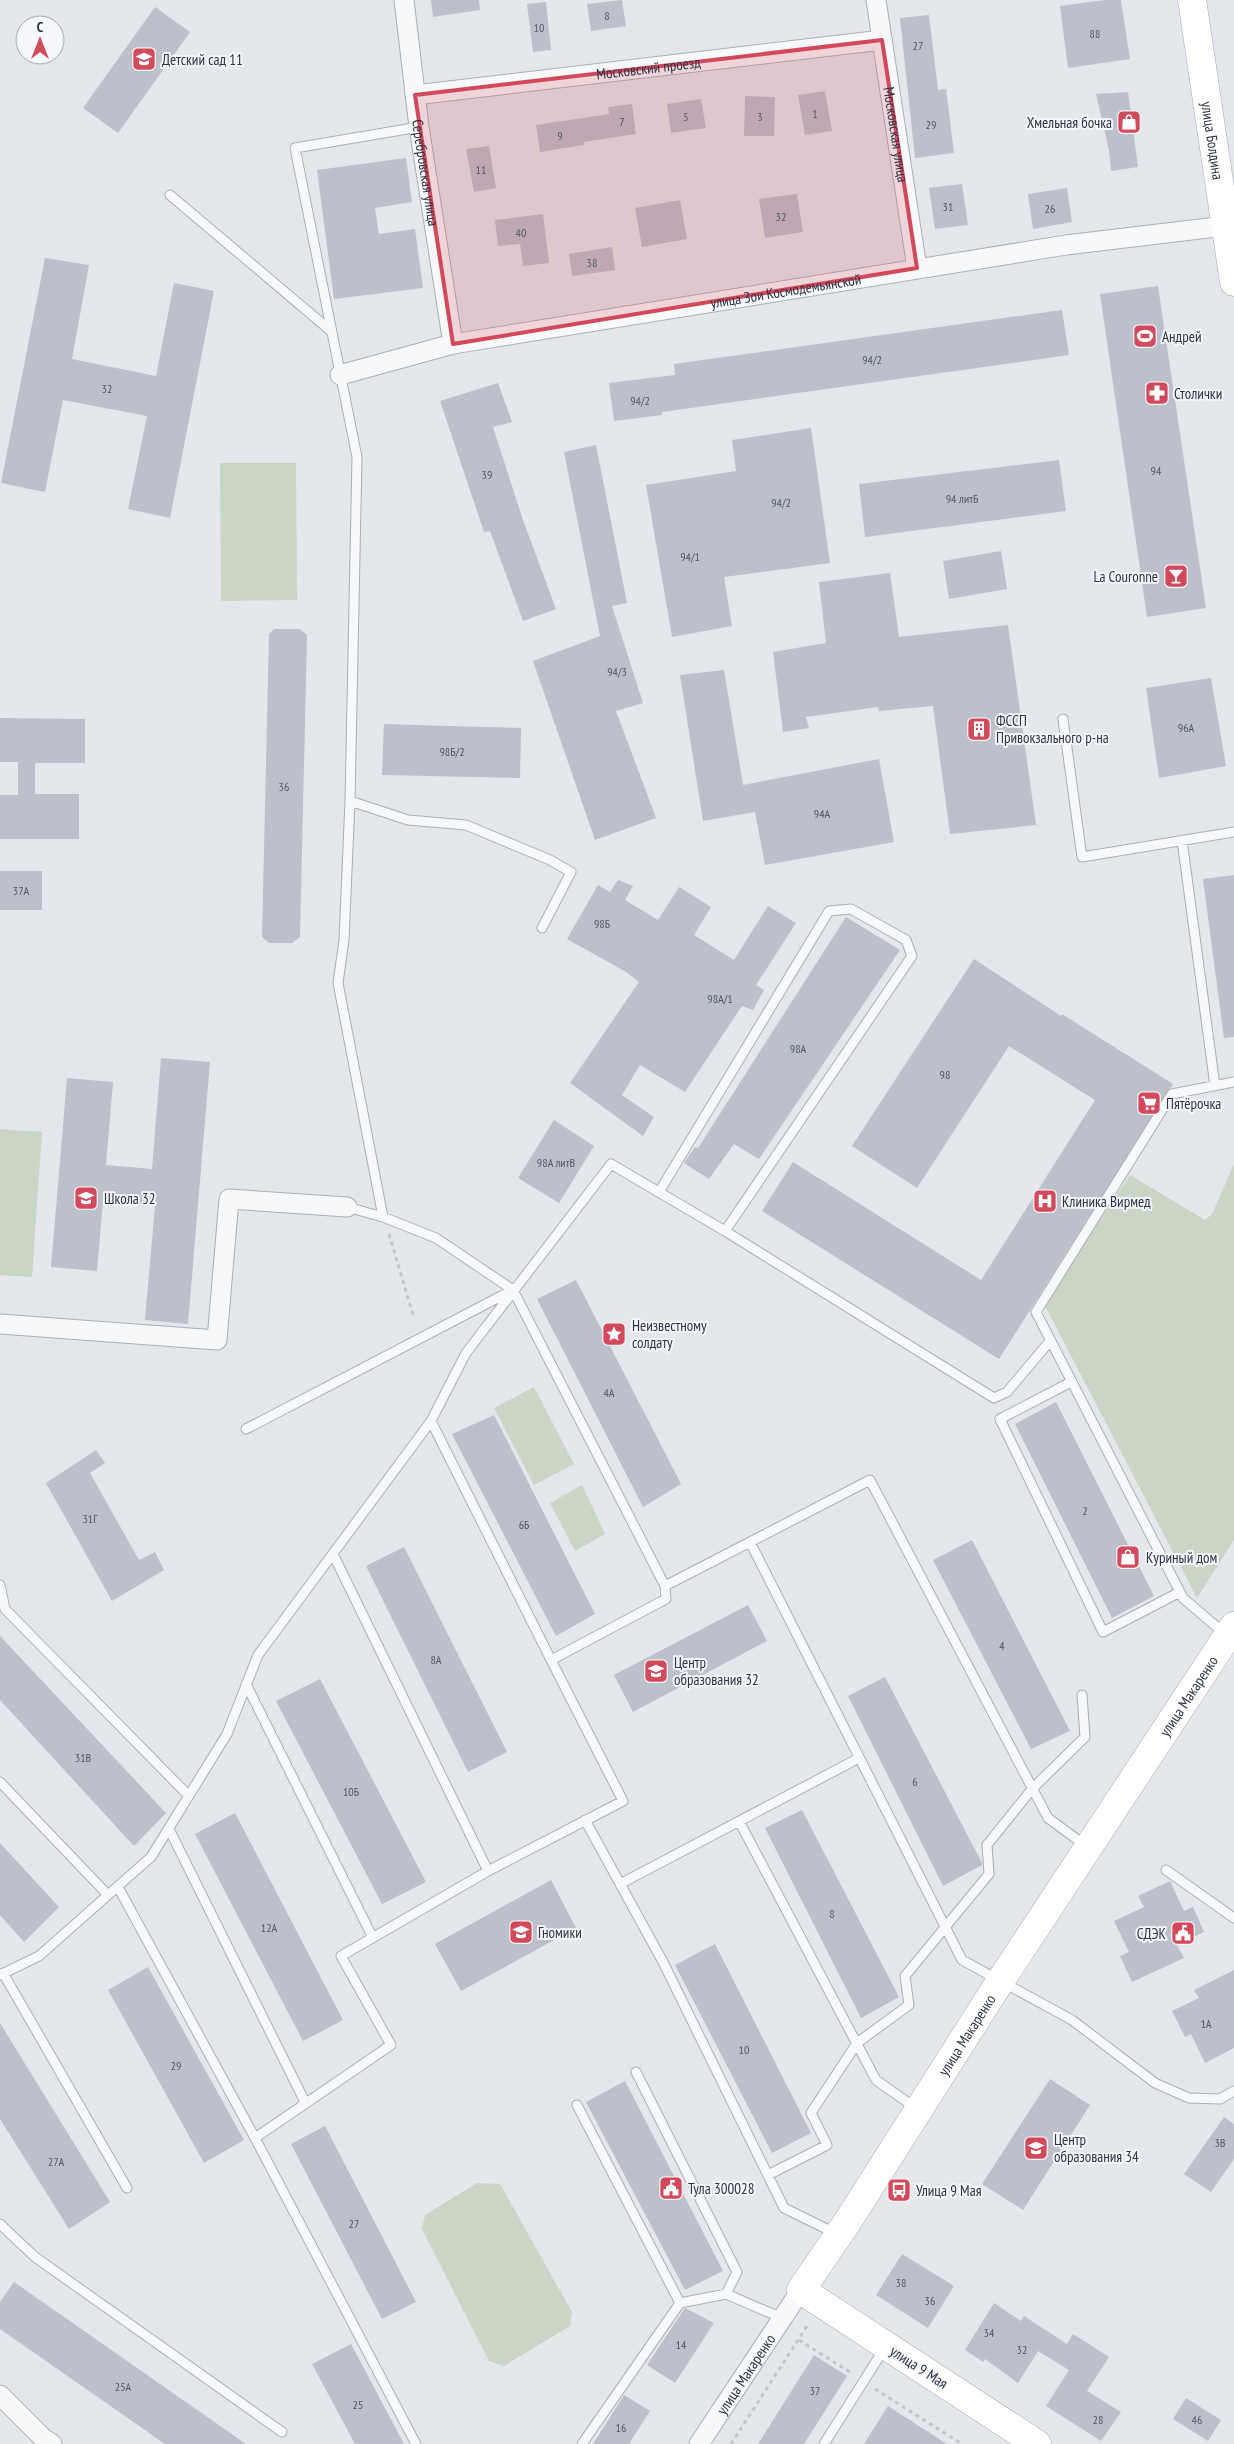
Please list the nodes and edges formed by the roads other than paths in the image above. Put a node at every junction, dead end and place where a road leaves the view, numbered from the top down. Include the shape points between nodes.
1 (404, 0) edge
2 (876, 0) edge
3 (1192, 0) edge
4 (882, 40) junction
5 (415, 95) junction
6 (419, 127) junction
7 (170, 195) dead end
8 (1230, 225) edge
9 (918, 268) junction
10 (1234, 282) edge
11 (331, 332) junction
12 (453, 344) junction
13 (340, 375) junction
14 (1062, 719) dead end
15 (350, 801) junction
16 (1234, 832) edge
17 (1182, 840) junction
18 (542, 928) dead end
19 (1234, 1082) edge
20 (1215, 1086) junction
21 (659, 1192) junction
22 (347, 1207) joint
23 (383, 1217) junction
24 (725, 1231) junction
25 (513, 1290) junction
26 (0, 1324) edge
27 (1050, 1341) junction
28 (1071, 1382) junction
29 (431, 1421) junction
30 (246, 1429) dead end
31 (750, 1542) junction
32 (333, 1554) junction
33 (0, 1585) edge
34 (665, 1586) junction
35 (1180, 1592) junction
36 (1231, 1631) edge
37 (551, 1660) junction
38 (246, 1684) junction
39 (1082, 1695) dead end
40 (859, 1758) junction
41 (0, 1782) edge
42 (1032, 1789) junction
43 (188, 1796) junction
44 (586, 1820) junction
45 (739, 1822) junction
46 (169, 1829) junction
47 (1088, 1848) junction
48 (488, 1870) junction
49 (1166, 1870) dead end
50 (620, 1884) junction
51 (118, 1887) junction
52 (108, 1895) junction
53 (1234, 1918) edge
54 (945, 1927) junction
55 (372, 1936) junction
56 (2, 1974) edge
57 (1001, 1980) junction
58 (857, 2043) junction
59 (636, 2072) dead end
60 (1234, 2091) edge
61 (305, 2102) junction
62 (577, 2105) dead end
63 (918, 2110) junction
64 (255, 2138) junction
65 (768, 2175) junction
66 (127, 2188) dead end
67 (0, 2224) edge
68 (838, 2235) junction
69 (726, 2294) junction
70 (811, 2296) junction
71 (680, 2303) junction
72 (782, 2318) junction
73 (886, 2345) junction
74 (0, 2395) edge
75 (282, 2432) dead end
76 (1023, 2438) edge
77 (52, 2444) edge
78 (416, 2444) edge
79 (582, 2444) edge
80 (699, 2444) edge
81 (824, 2444) edge

1 - 5 street, Серебровская улица
2 - 4 street, Московская улица
3 - 8 main road, улица Болдина
4 - 5 street, Московский проезд
4 - 9 street, Московская улица
5 - 6 street, Серебровская улица
6 - 11 lane via 295,148
6 - 12 street, Серебровская улица
7 - 11 lane
8 - 9 street, улица Зои Космодемьянской via 1066,245
8 - 10 main road, улица Болдина
9 - 12 street, улица Зои Космодемьянской
11 - 13 lane
12 - 13 street, улица Зои Космодемьянской
13 - 15 lane via 357,457
14 - 17 lane via 1082,857
15 - 18 lane via 408,820 466,825 571,872
15 - 23 lane via 344,940 338,983
16 - 17 lane
17 - 20 lane
19 - 20 lane
20 - 27 lane via 1172,1094 1036,1312
21 - 24 lane
21 - 24 lane via 829,911 851,909 906,940 912,956
21 - 25 lane via 611,1164
22 - 23 lane
22 - 26 street via 229,1199 217,1340
23 - 25 lane via 436,1238
24 - 27 lane via 994,1398 1007,1392
25 - 29 lane via 466,1353
25 - 30 lane
25 - 34 lane
27 - 28 lane
28 - 35 lane
28 - 35 lane via 1000,1419 1103,1632
29 - 32 lane
29 - 37 lane
31 - 34 lane
31 - 40 lane
31 - 42 lane via 870,1480
32 - 38 lane via 258,1655
32 - 48 lane
33 - 43 lane via 5,1609
34 - 37 lane via 666,1599
35 - 36 lane via 1183,1598
36 - 47 main road, улица Макаренко
37 - 44 lane via 622,1801
38 - 43 lane via 226,1734
38 - 55 lane
39 - 42 lane via 1085,1738
40 - 45 lane
40 - 54 lane
41 - 52 lane
42 - 47 lane via 1048,1818
42 - 54 lane via 987,1845 990,1874
43 - 46 lane
44 - 48 lane
44 - 50 lane
45 - 50 lane
45 - 58 lane
46 - 51 lane via 151,1858
46 - 61 lane
47 - 57 main road, улица Макаренко
48 - 55 lane
49 - 53 lane
50 - 65 lane via 663,1962
51 - 52 lane
51 - 64 lane
52 - 56 lane via 39,1956
54 - 57 lane via 962,1960
54 - 58 lane via 905,1976 909,2005
55 - 61 lane via 341,1956 391,2045
56 - 66 lane
57 - 60 lane via 1072,2020 1155,2084 1189,2098 1220,2099
57 - 63 main road, улица Макаренко
58 - 63 lane via 876,2080
58 - 65 lane via 811,2113 826,2145
59 - 69 lane via 737,2272
61 - 64 lane
62 - 71 lane
63 - 68 main road, улица Макаренко
64 - 78 lane
65 - 68 lane via 784,2208
67 - 75 lane via 35,2257
68 - 70 main road, улица Макаренко
69 - 71 lane
69 - 72 lane
70 - 72 street, улица Макаренко
70 - 73 main road, улица 9 Мая
71 - 79 lane
72 - 80 street, улица Макаренко
73 - 76 main road, улица 9 Мая
73 - 81 lane
74 - 77 street

